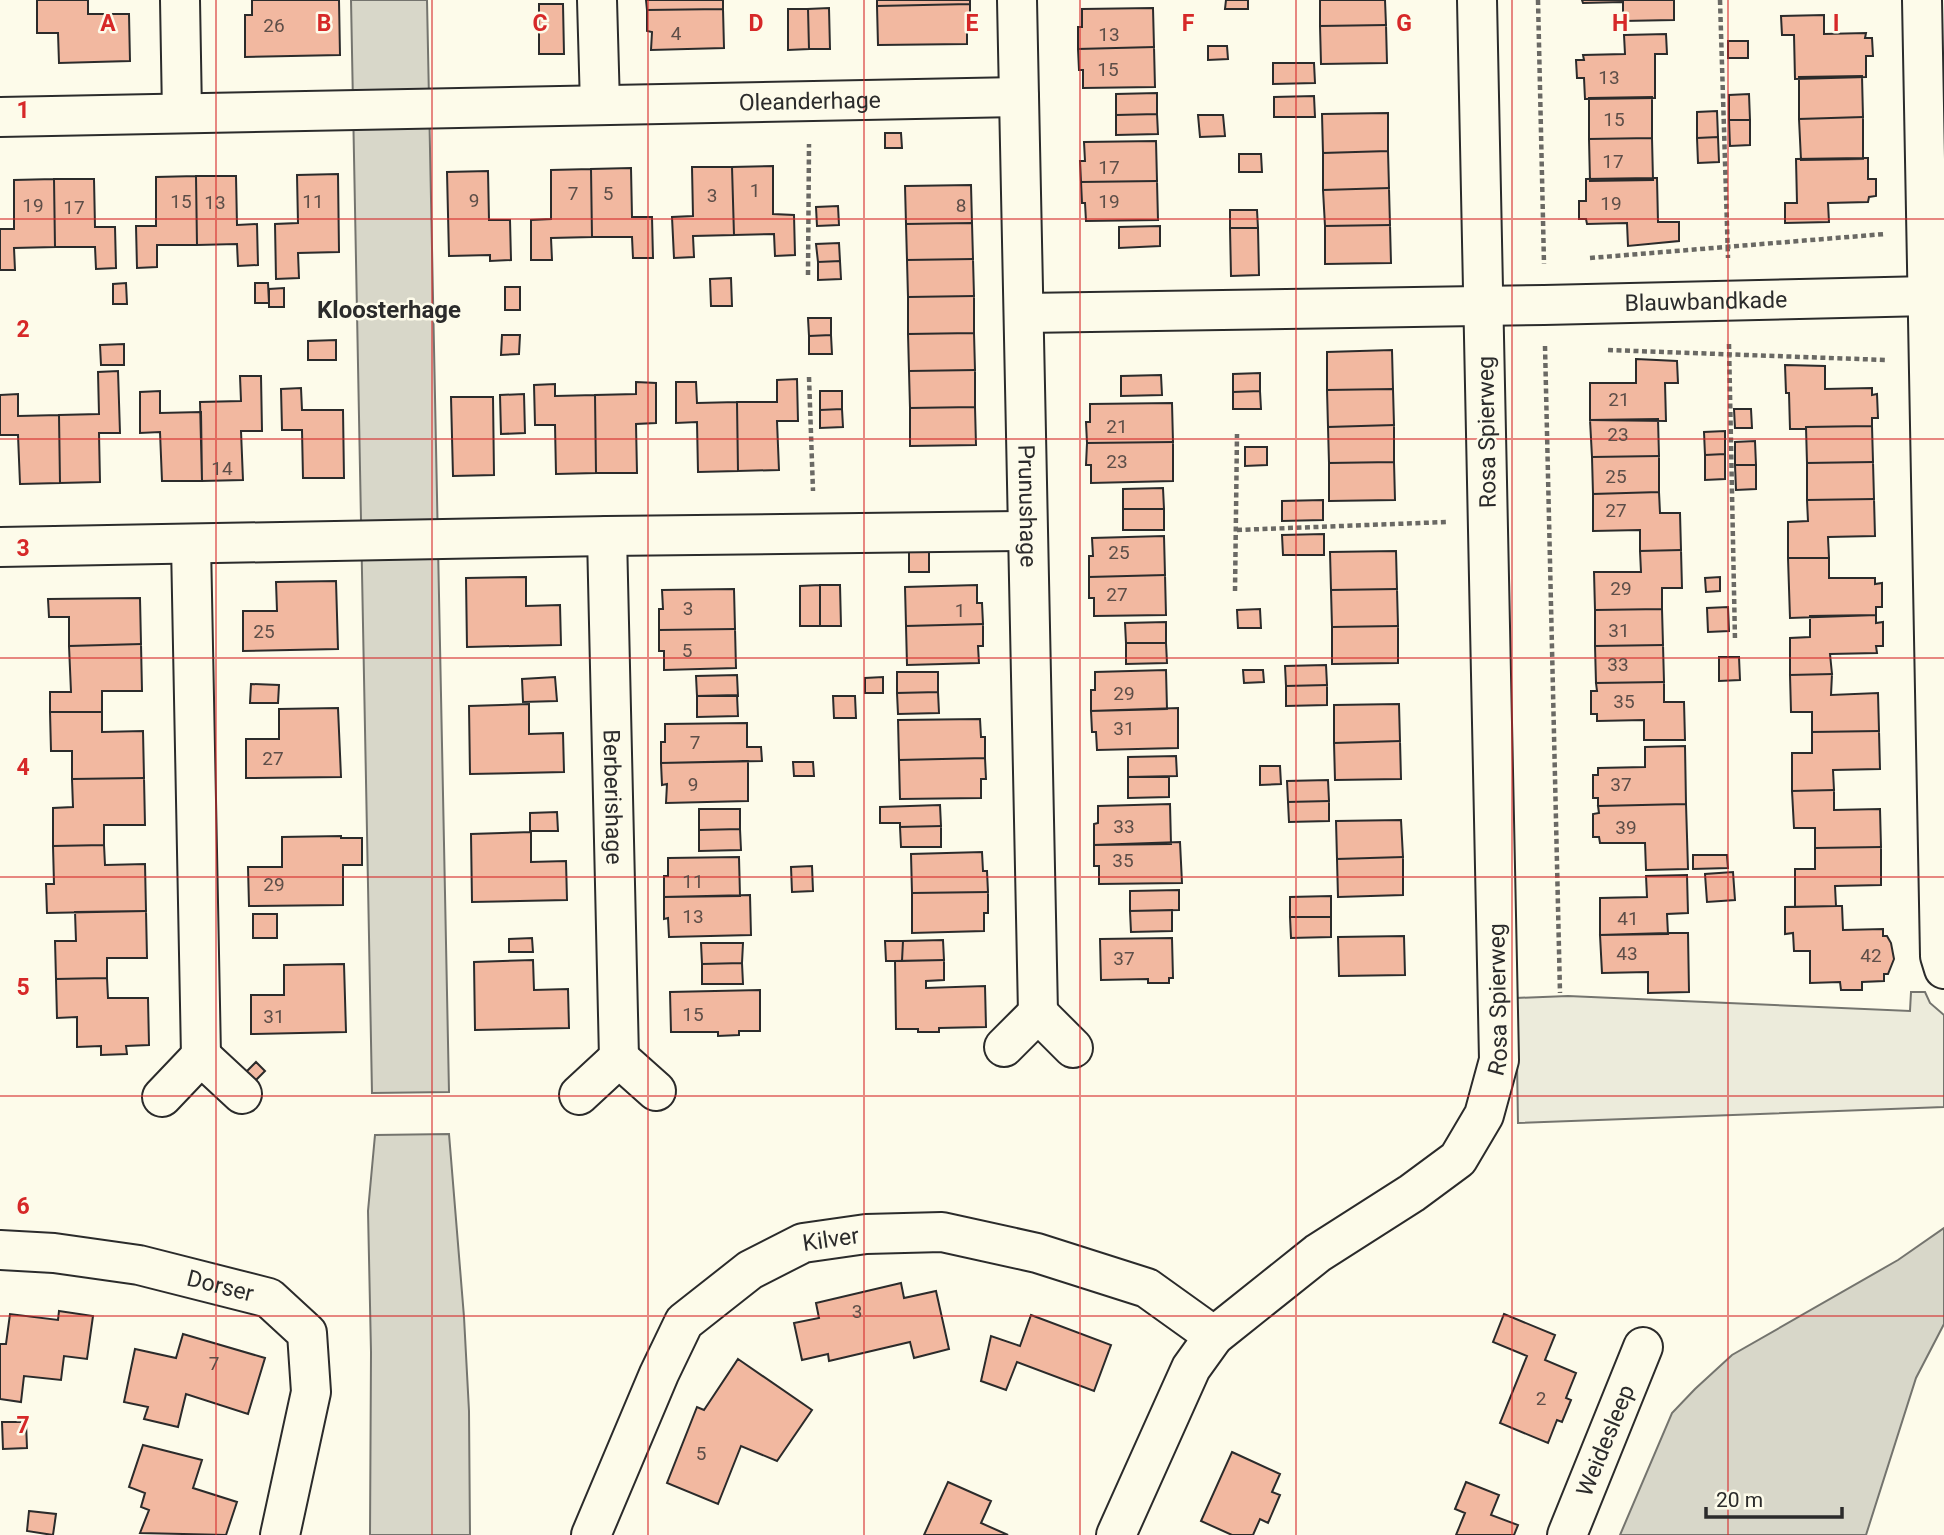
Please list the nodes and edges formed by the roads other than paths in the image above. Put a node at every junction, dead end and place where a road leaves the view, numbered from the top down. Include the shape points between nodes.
1 (180, 0) edge
2 (597, 0) edge
3 (1017, 0) edge
4 (1477, 0) edge
5 (1922, 0) edge
6 (1019, 97) junction
7 (600, 105) junction
8 (182, 113) junction
9 (0, 117) edge
10 (1927, 296) junction
11 (1484, 306) junction
12 (1024, 313) junction
13 (1027, 531) junction
14 (607, 536) junction
15 (191, 544) junction
16 (0, 547) edge
17 (1939, 614) edge
18 (1944, 970) edge
19 (1038, 1013) junction
20 (1004, 1047) dead end
21 (1073, 1048) dead end
22 (201, 1056) junction
23 (619, 1058) junction
24 (656, 1091) dead end
25 (242, 1094) dead end
26 (579, 1095) dead end
27 (162, 1097) dead end
28 (0, 1251) edge
29 (1214, 1336) junction
30 (1643, 1347) dead end
31 (280, 1535) edge
32 (590, 1535) edge
33 (1116, 1535) edge
34 (1567, 1535) edge

1 - 8 street
2 - 7 street
3 - 6 street, Prunushage
4 - 11 street, Rosa Spierweg
5 - 10 street
6 - 7 street, Oleanderhage
6 - 12 street, Prunushage
7 - 8 street, Oleanderhage
8 - 9 street, Oleanderhage
10 - 11 street, Blauwbandkade
10 - 17 street
11 - 12 street
11 - 29 street, Rosa Spierweg via 1499,1060 1484,1115 1458,1159 1318,1252
12 - 13 street, Prunushage
13 - 14 street
13 - 19 street, Prunushage
14 - 15 street
14 - 23 street, Berberishage
15 - 16 street
15 - 22 street
17 - 18 street via 1940,956
19 - 20 street
19 - 21 street
22 - 25 street
22 - 27 street
23 - 24 street
23 - 26 street
28 - 31 street, Dorser via 139,1265 268,1298 307,1333 312,1392
29 - 32 street, Kilver via 1147,1288 1037,1253 942,1232 866,1234 803,1243 750,1270 684,1322
29 - 33 street, Rosa Spierweg via 1191,1368
30 - 34 street, Weidesleep

